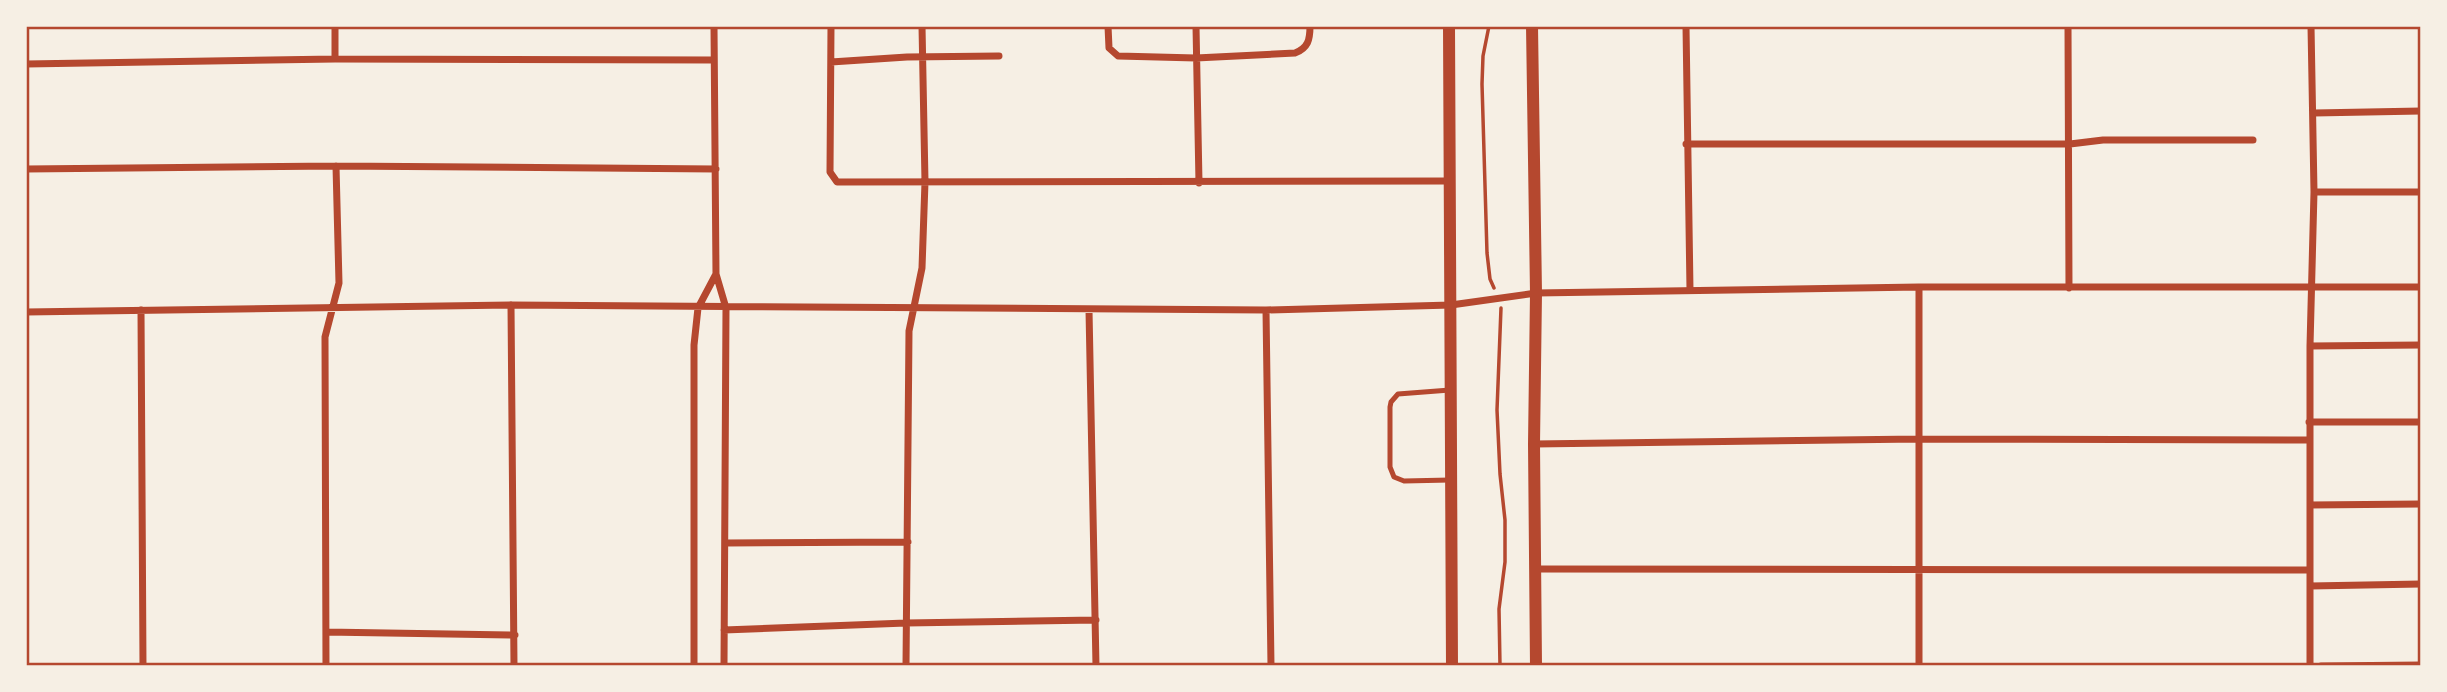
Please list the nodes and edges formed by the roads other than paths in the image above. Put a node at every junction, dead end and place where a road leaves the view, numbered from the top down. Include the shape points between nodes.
1 (335, 26) edge
2 (714, 26) edge
3 (831, 26) edge
4 (922, 26) edge
5 (1108, 26) edge
6 (1196, 26) edge
7 (1310, 26) edge
8 (1449, 26) edge
9 (1531, 26) edge
10 (1686, 26) edge
11 (2068, 26) edge
12 (2311, 26) edge
13 (923, 56) junction
14 (999, 56) dead end
15 (1196, 58) junction
16 (335, 59) junction
17 (714, 60) junction
18 (831, 62) junction
19 (26, 64) edge
20 (2421, 111) edge
21 (2314, 113) junction
22 (2253, 140) dead end
23 (1686, 144) junction
24 (2070, 144) junction
25 (336, 166) junction
26 (26, 169) edge
27 (716, 169) junction
28 (925, 181) junction
29 (1450, 181) junction
30 (1199, 183) junction
31 (2314, 192) junction
32 (2421, 192) edge
33 (716, 274) junction
34 (1919, 287) junction
35 (2421, 287) edge
36 (2069, 288) junction
37 (2312, 289) junction
38 (1690, 290) junction
39 (1536, 293) junction
40 (511, 305) junction
41 (1451, 305) junction
42 (698, 307) junction
43 (915, 307) junction
44 (332, 308) junction
45 (726, 308) junction
46 (141, 310) junction
47 (1089, 310) junction
48 (1266, 310) junction
49 (26, 312) edge
50 (2421, 345) edge
51 (2310, 346) junction
52 (1450, 390) junction
53 (2309, 422) junction
54 (2421, 422) edge
55 (1918, 439) junction
56 (2310, 440) junction
57 (1534, 444) junction
58 (1452, 480) junction
59 (2421, 504) edge
60 (2310, 505) junction
61 (908, 542) junction
62 (726, 543) junction
63 (1535, 569) junction
64 (1918, 570) junction
65 (2310, 570) junction
66 (2421, 584) edge
67 (2310, 586) junction
68 (1096, 620) junction
69 (906, 623) junction
70 (724, 630) junction
71 (326, 632) junction
72 (515, 635) junction
73 (2421, 665) edge
74 (143, 666) edge
75 (326, 666) edge
76 (514, 666) edge
77 (694, 666) edge
78 (724, 666) edge
79 (906, 666) edge
80 (1096, 666) edge
81 (1271, 666) edge
82 (1452, 666) edge
83 (1536, 666) edge
84 (1919, 666) edge
85 (2310, 666) edge
86 (2321, 666) edge

1 - 16 street
2 - 17 street
3 - 18 street
4 - 13 street
5 - 15 street via 1113,54
6 - 15 street
7 - 15 street via 1306,47 1295,53
8 - 29 street
9 - 39 street
10 - 23 street
11 - 24 street
12 - 21 street
13 - 14 street
13 - 18 street
13 - 28 street
15 - 30 street
16 - 17 street
16 - 19 street
17 - 27 street
18 - 28 street via 830,172 834,180
20 - 21 street
21 - 31 street
22 - 24 street
23 - 24 street
23 - 38 street
24 - 36 street
25 - 26 street
25 - 27 street
25 - 44 street via 339,283
27 - 33 street
28 - 30 street
28 - 43 street via 922,268
29 - 30 street
29 - 41 street
31 - 32 street
31 - 37 street
33 - 42 street
33 - 45 street
34 - 36 street
34 - 38 street
34 - 55 street
35 - 37 street
36 - 37 street
37 - 51 street
38 - 39 street
39 - 41 street
39 - 57 street
40 - 42 street
40 - 44 street
40 - 72 street
41 - 48 street
41 - 52 street
42 - 45 street
42 - 77 street via 694,345
43 - 45 street
43 - 47 street
43 - 61 street via 909,331
44 - 46 street
44 - 71 street via 325,337
45 - 62 street
46 - 49 street
46 - 74 street
47 - 48 street
47 - 68 street
48 - 81 street
50 - 51 street
51 - 53 street
52 - 58 street
52 - 58 lane via 1404,392 1394,397 1390,467 1399,480
53 - 54 street
53 - 56 street
55 - 56 street
55 - 57 street
55 - 64 street
56 - 60 street
57 - 63 street
58 - 82 street
59 - 60 street
60 - 65 street
61 - 62 street
61 - 69 street
62 - 70 street
63 - 64 street
63 - 83 street
64 - 65 street
64 - 84 street
65 - 67 street
66 - 67 street
67 - 85 street
68 - 69 street
68 - 80 street
69 - 70 street
69 - 79 street
70 - 78 street
71 - 72 street
71 - 75 street
72 - 76 street
73 - 86 street

